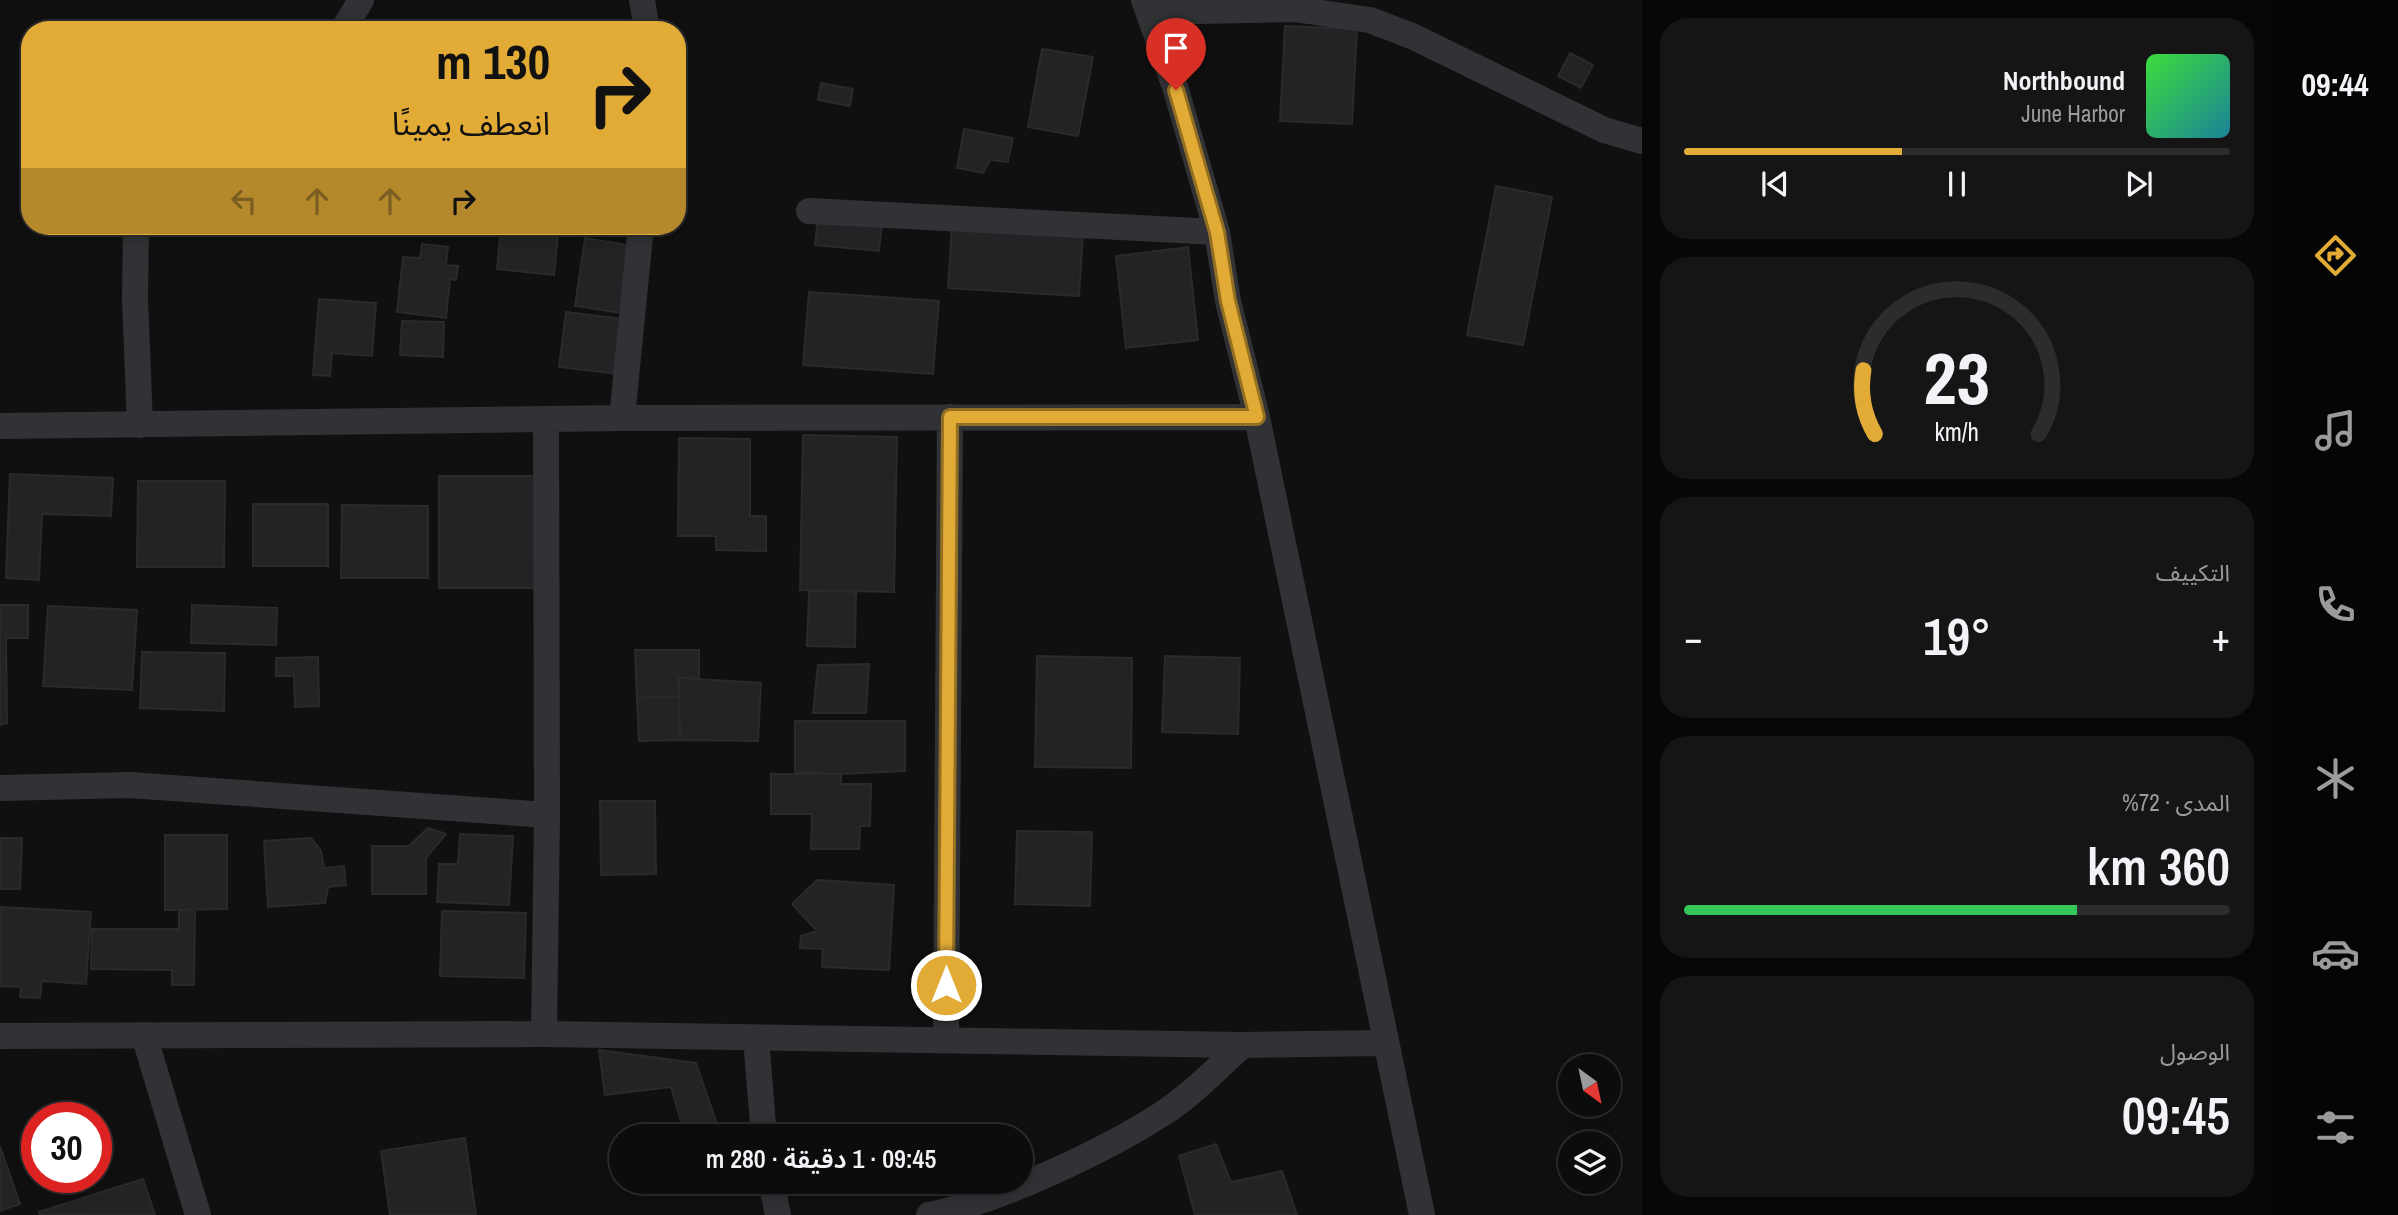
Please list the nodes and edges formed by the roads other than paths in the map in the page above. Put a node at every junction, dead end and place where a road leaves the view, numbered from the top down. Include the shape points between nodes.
1 (361, 0) edge
2 (642, 0) edge
3 (1147, 6) edge
4 (348, 21) edge
5 (646, 21) edge
6 (1642, 141) edge
7 (809, 211) dead end
8 (1217, 232) junction
9 (136, 235) edge
10 (640, 235) edge
11 (950, 417) junction
12 (1257, 417) junction
13 (622, 418) junction
14 (546, 420) junction
15 (140, 425) junction
16 (0, 426) edge
17 (0, 789) edge
18 (547, 815) junction
19 (544, 1034) junction
20 (144, 1035) junction
21 (0, 1036) edge
22 (756, 1039) junction
23 (946, 1039) junction
24 (1385, 1043) junction
25 (1243, 1045) junction
26 (763, 1124) edge
27 (774, 1194) edge
28 (198, 1215) edge
29 (778, 1215) edge
30 (929, 1215) edge
31 (1422, 1215) edge

1 - 4 street
2 - 5 street
3 - 6 street via 1294,9 1370,20 1604,130
3 - 8 street
7 - 8 street
8 - 12 street via 1228,301
9 - 15 street
10 - 13 street
11 - 12 street
11 - 13 street
11 - 23 street
12 - 24 street
13 - 14 street
14 - 15 street
14 - 18 street
15 - 16 street
17 - 18 street via 130,785
18 - 19 street
19 - 20 street
19 - 22 street
20 - 21 street
20 - 28 street
22 - 23 street
22 - 26 street
23 - 25 street
24 - 25 street
24 - 31 street
25 - 30 street via 1167,1111 1096,1150 1003,1191
27 - 29 street

